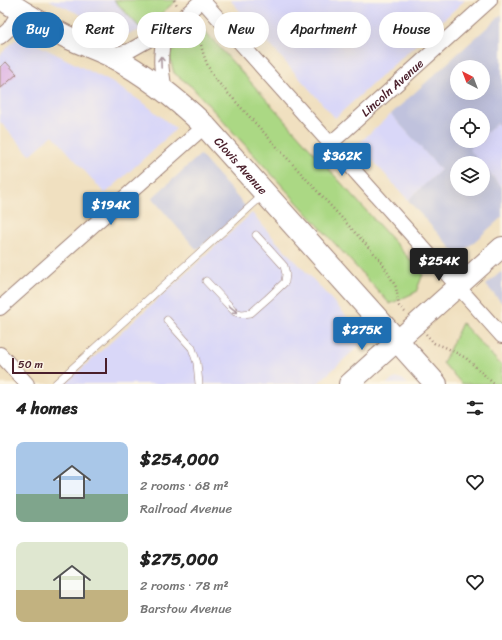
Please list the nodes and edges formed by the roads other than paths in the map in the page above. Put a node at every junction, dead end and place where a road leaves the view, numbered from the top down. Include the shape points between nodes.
1 (202, 0) edge
2 (490, 0) edge
3 (12, 6) edge
4 (189, 12) edge
5 (0, 37) edge
6 (137, 46) edge
7 (162, 48) edge
8 (109, 55) junction
9 (165, 91) junction
10 (205, 126) junction
11 (330, 144) junction
12 (265, 193) junction
13 (256, 235) dead end
14 (502, 247) edge
15 (206, 281) dead end
16 (458, 287) junction
17 (0, 308) edge
18 (167, 320) dead end
19 (502, 336) edge
20 (397, 341) junction
21 (0, 354) edge
22 (430, 382) edge
23 (27, 384) edge
24 (55, 384) edge
25 (199, 384) edge
26 (349, 384) edge

1 - 4 street
1 - 11 street
2 - 11 street, Lincoln Avenue
3 - 5 street via 9,29
3 - 8 main road, Clovis Avenue via 65,36
6 - 8 street
9 -> 7 street via 160,65
8 - 9 main road, Clovis Avenue
9 - 10 main road, Clovis Avenue
10 - 12 main road, Clovis Avenue
10 - 17 street
11 - 16 street
12 - 20 main road, Clovis Avenue
12 - 24 lane
15 -> 13 lane via 235,312 242,314 251,313 268,298 285,282 286,274 284,266
14 - 16 main road
16 - 19 street
16 - 20 main road
18 - 25 lane via 192,348 197,363
20 - 22 main road, Clovis Avenue
20 - 26 main road
21 - 23 street

